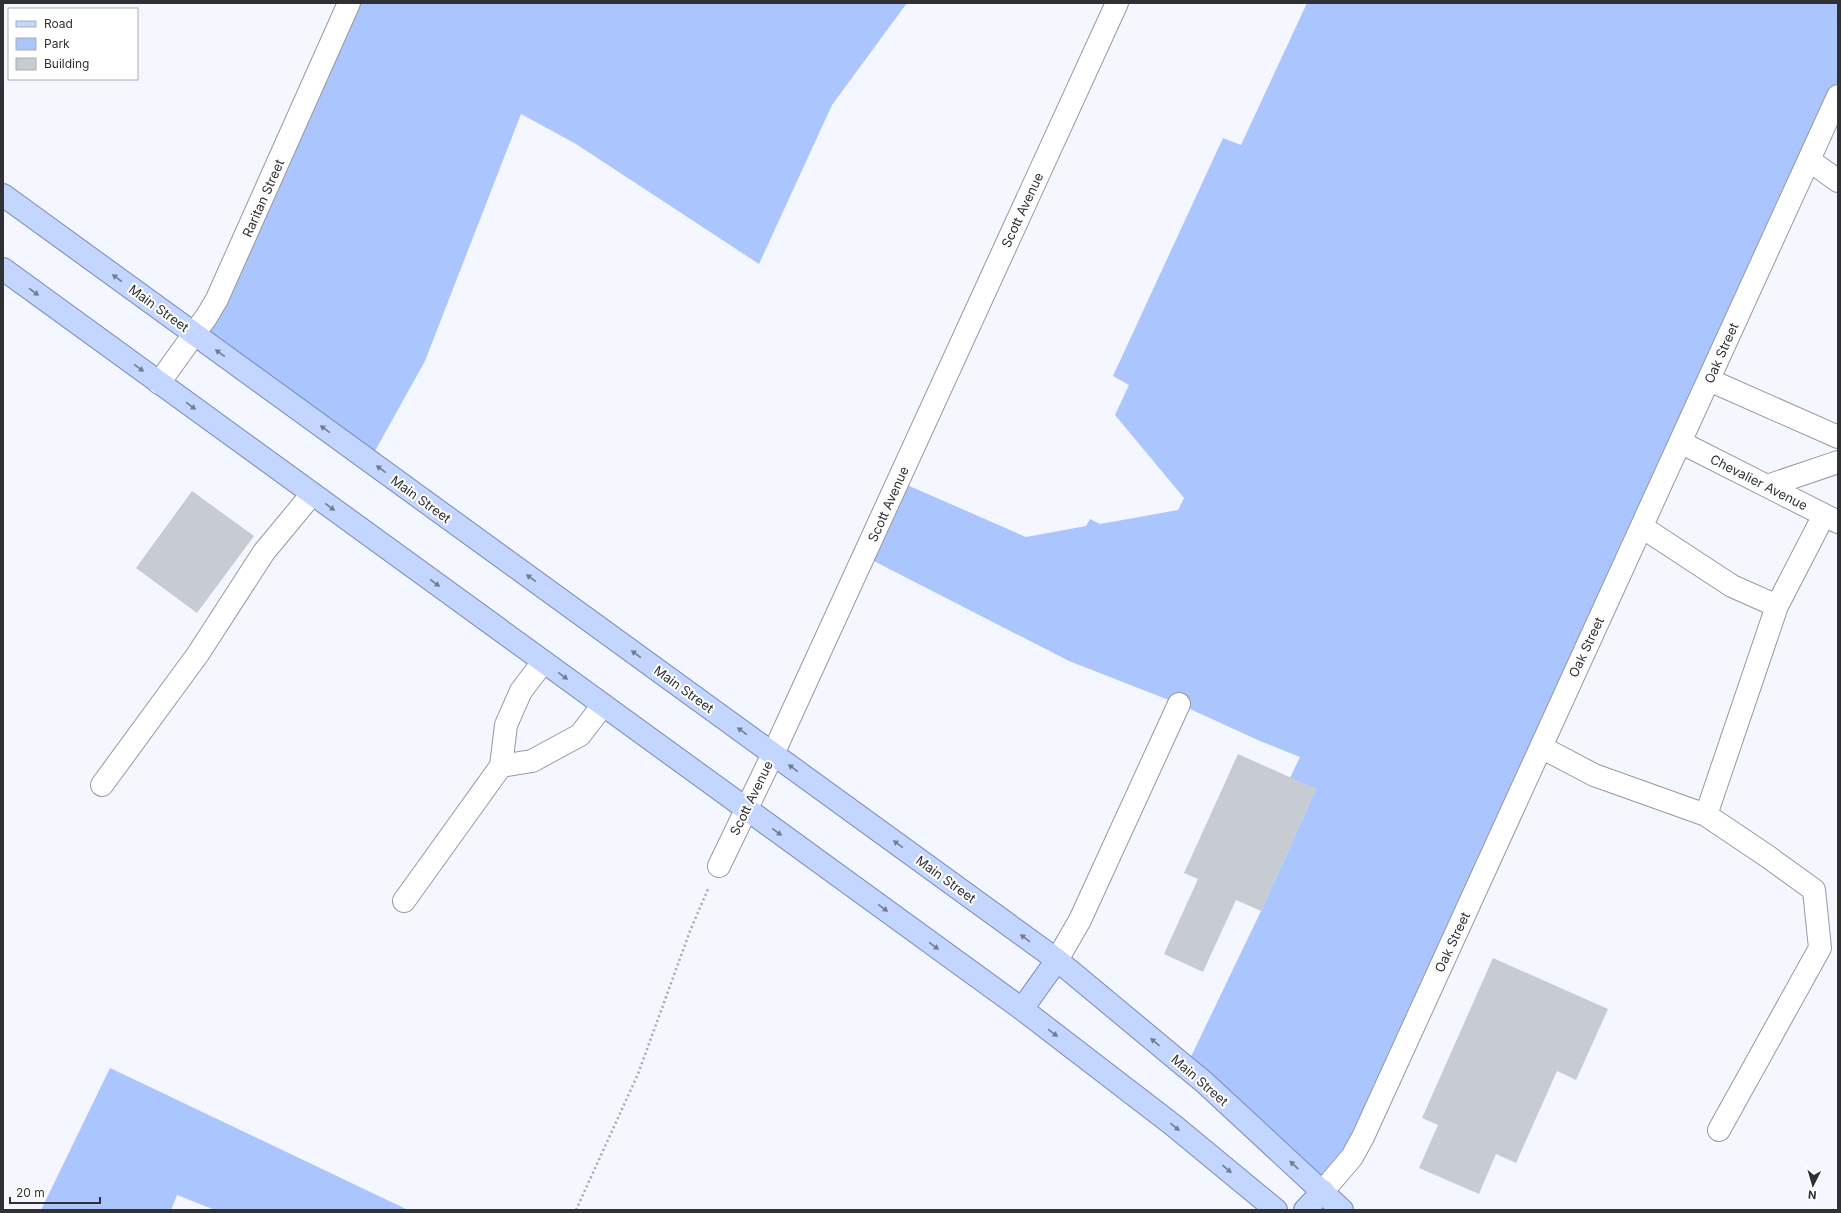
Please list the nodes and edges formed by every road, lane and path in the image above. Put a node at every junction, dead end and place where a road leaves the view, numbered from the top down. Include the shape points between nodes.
1 (349, 3) edge
2 (1117, 3) edge
3 (1838, 96) edge
4 (1809, 160) junction
5 (1838, 180) edge
6 (3, 195) edge
7 (3, 269) edge
8 (194, 334) junction
9 (1709, 380) junction
10 (159, 383) junction
11 (1838, 437) edge
12 (1680, 442) junction
13 (1838, 462) edge
14 (1767, 486) junction
15 (312, 494) junction
16 (1831, 519) edge
17 (1642, 527) junction
18 (1777, 606) junction
19 (543, 662) junction
20 (1179, 704) dead end
21 (603, 705) junction
22 (1541, 747) junction
23 (773, 754) junction
24 (502, 766) junction
25 (102, 785) dead end
26 (746, 809) junction
27 (1706, 815) junction
28 (719, 866) joint
29 (404, 901) dead end
30 (1057, 960) junction
31 (1022, 1009) junction
32 (1719, 1130) dead end
33 (1323, 1191) junction
34 (576, 1210) edge
35 (1276, 1210) edge
36 (1305, 1210) edge
37 (1342, 1210) edge

1 - 8 street, Raritan Street via 226,280 214,305
2 - 23 street, Scott Avenue
3 - 4 street, Oak Street
4 - 5 street
4 - 9 street, Oak Street
8 -> 6 main road, Main Street
7 -> 10 main road
8 - 10 street, Raritan Street
23 -> 8 main road, Main Street
9 - 11 street
9 - 12 street, Oak Street
10 -> 15 main road
12 - 14 street, Chevalier Avenue
12 - 17 street, Oak Street
13 - 14 street
14 - 16 street, Chevalier Avenue
15 -> 19 main road
15 - 25 street via 264,552 198,654
16 - 18 street
17 - 18 street via 1732,586
17 - 22 street, Oak Street
18 - 27 street
19 -> 21 main road
19 - 24 street via 521,691 506,725
20 - 30 street via 1080,920
21 - 24 street via 580,735 532,761
21 - 26 main road
22 - 27 street via 1594,775
22 - 33 street, Oak Street via 1363,1137 1352,1157
23 - 26 street, Scott Avenue
30 -> 23 main road, Main Street
24 - 29 street
26 - 28 street, Scott Avenue
26 -> 31 main road
27 - 32 street via 1814,890 1820,948
28 - 34 path via 690,931 638,1074
30 - 31 main road
33 -> 30 main road, Main Street via 1205,1083
31 -> 35 main road via 1173,1125
33 - 36 main road
33 - 37 main road, Main Street

